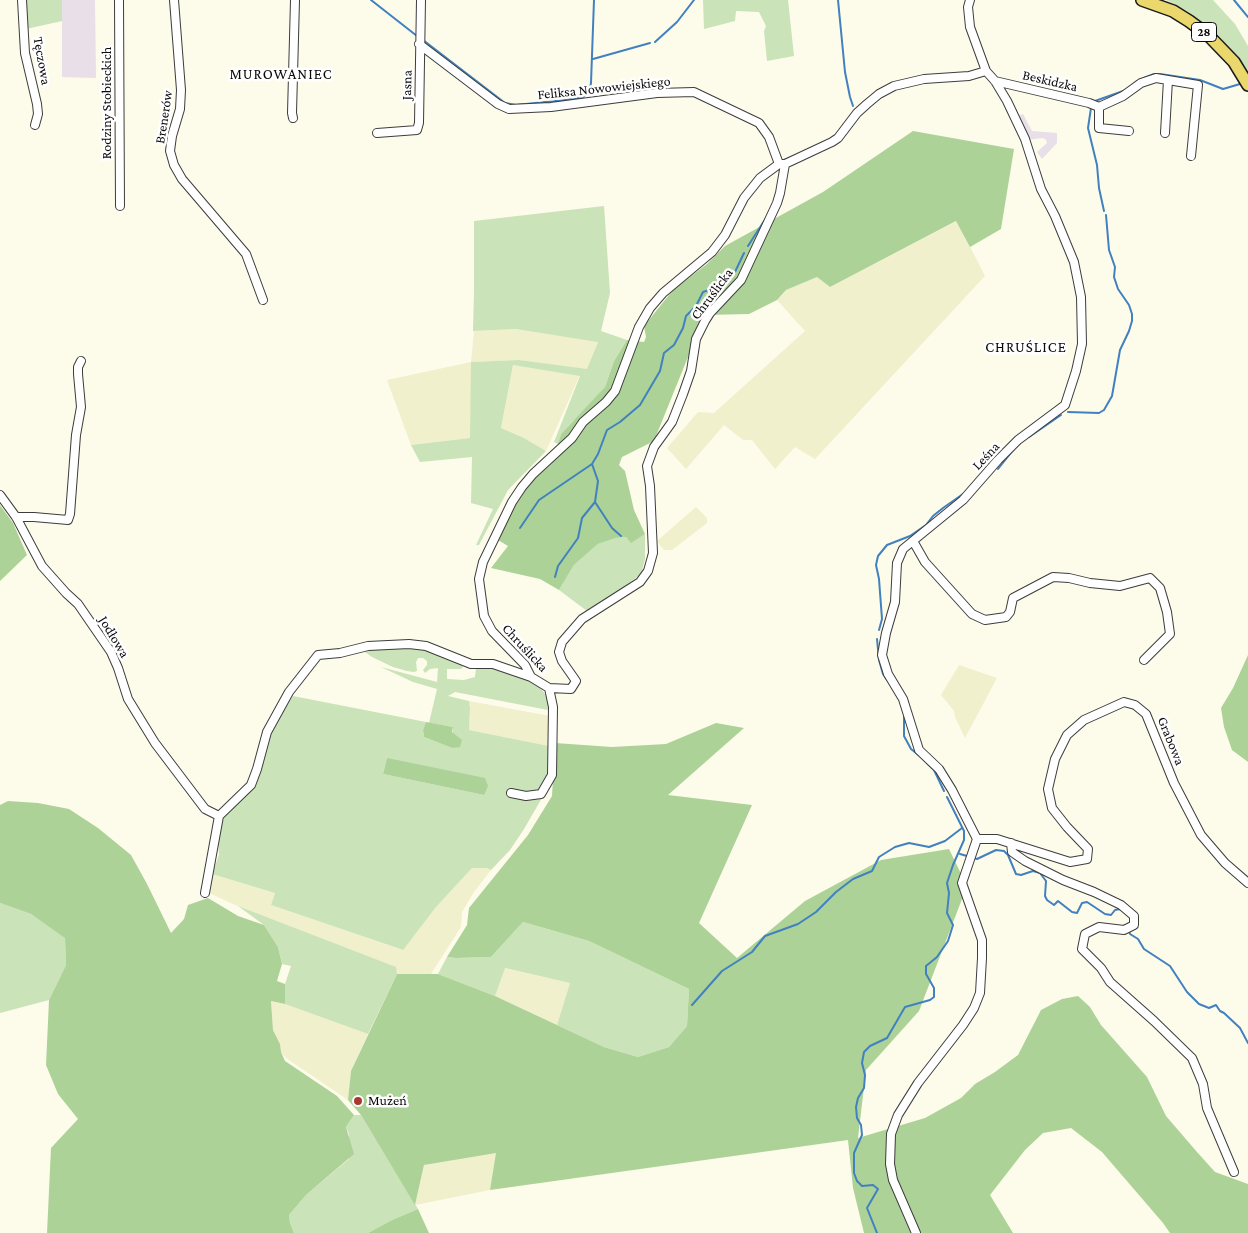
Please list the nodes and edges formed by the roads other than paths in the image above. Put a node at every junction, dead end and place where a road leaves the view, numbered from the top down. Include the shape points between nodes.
1 (22, 0) edge
2 (119, 0) edge
3 (174, 0) edge
4 (295, 0) edge
5 (421, 0) edge
6 (970, 0) edge
7 (1142, 0) edge
8 (420, 41) junction
9 (986, 72) junction
10 (1168, 80) junction
11 (995, 81) junction
12 (1248, 85) edge
13 (1095, 105) junction
14 (294, 118) dead end
15 (35, 125) dead end
16 (1129, 131) dead end
17 (377, 132) dead end
18 (1165, 133) dead end
19 (1190, 156) dead end
20 (782, 164) junction
21 (120, 206) dead end
22 (263, 300) dead end
23 (80, 361) dead end
24 (0, 495) edge
25 (16, 517) junction
26 (913, 541) junction
27 (1144, 660) dead end
28 (531, 677) junction
29 (549, 688) junction
30 (511, 793) dead end
31 (219, 816) junction
32 (979, 839) junction
33 (1011, 843) junction
34 (1248, 883) edge
35 (205, 892) dead end
36 (1234, 1172) dead end
37 (916, 1233) edge

1 - 15 street, Tęczowa via 26,54 38,104
2 - 21 street, Rodziny Stobieckich
3 - 22 street, Brenerów via 181,90 170,151 174,165 246,254
4 - 14 street
5 - 8 street, Jasna
6 - 9 street via 970,27
7 - 12 main road, 28 via 1173,11 1208,35 1234,62
8 - 17 street, Jasna via 417,130
8 - 20 street, Feliksa Nowowiejskiego via 498,104 509,109 551,108 658,93 694,92 759,123
9 - 11 street, Leśna
9 - 20 street, Chruślicka via 894,86 857,113 838,138
10 - 13 street via 1156,78 1141,83 1123,96
10 - 18 street
10 - 19 street via 1198,85
11 - 13 street, Beskidzka
11 - 26 street, Leśna via 1025,139 1041,189 1074,262 1081,297 1082,344 1064,405 1018,440 963,500
13 - 16 street via 1099,128
20 - 28 street, Chruślicka via 760,178 744,198 725,235 712,252 650,308 638,327 615,391 533,474 502,520 478,579 484,616 492,631 525,665
20 - 29 street, Chruślicka via 777,203 741,280 710,314 696,339 683,394 672,422 654,447 647,466 653,553 648,571 640,582 582,619 562,642 559,652 562,661 576,681 571,689
23 - 25 street via 81,407 68,520
24 - 25 street, Jodłowa
25 - 31 street, Jodłowa via 42,566 78,604 111,652 128,699 154,742 205,809
26 - 27 street via 925,562 972,614 985,620 1006,618 1013,598 1053,577 1120,586 1150,578 1160,588 1170,634
26 - 32 street, Leśna via 903,549 897,563 896,602 882,655 888,674 903,699 919,750 939,769
28 - 29 street, Chruślicka
28 - 31 street via 493,664 472,664 426,646 409,644 368,646 318,655 289,692 267,732 251,784
29 - 30 street via 553,707 552,775 540,794
31 - 35 street
32 - 33 street, Grabowa
32 - 37 street via 962,882 982,940 980,993 963,1025 918,1083 898,1115 891,1134 893,1180
33 - 34 street, Grabowa via 1070,862 1087,859 1088,849 1052,808 1048,789 1055,760 1067,736 1084,720 1124,702 1135,704 1146,714 1174,782 1201,835
33 - 36 street via 1012,852 1026,861 1121,905 1134,916 1134,925 1124,930 1099,927 1085,934 1082,948 1110,982 1192,1058 1203,1084 1207,1108

